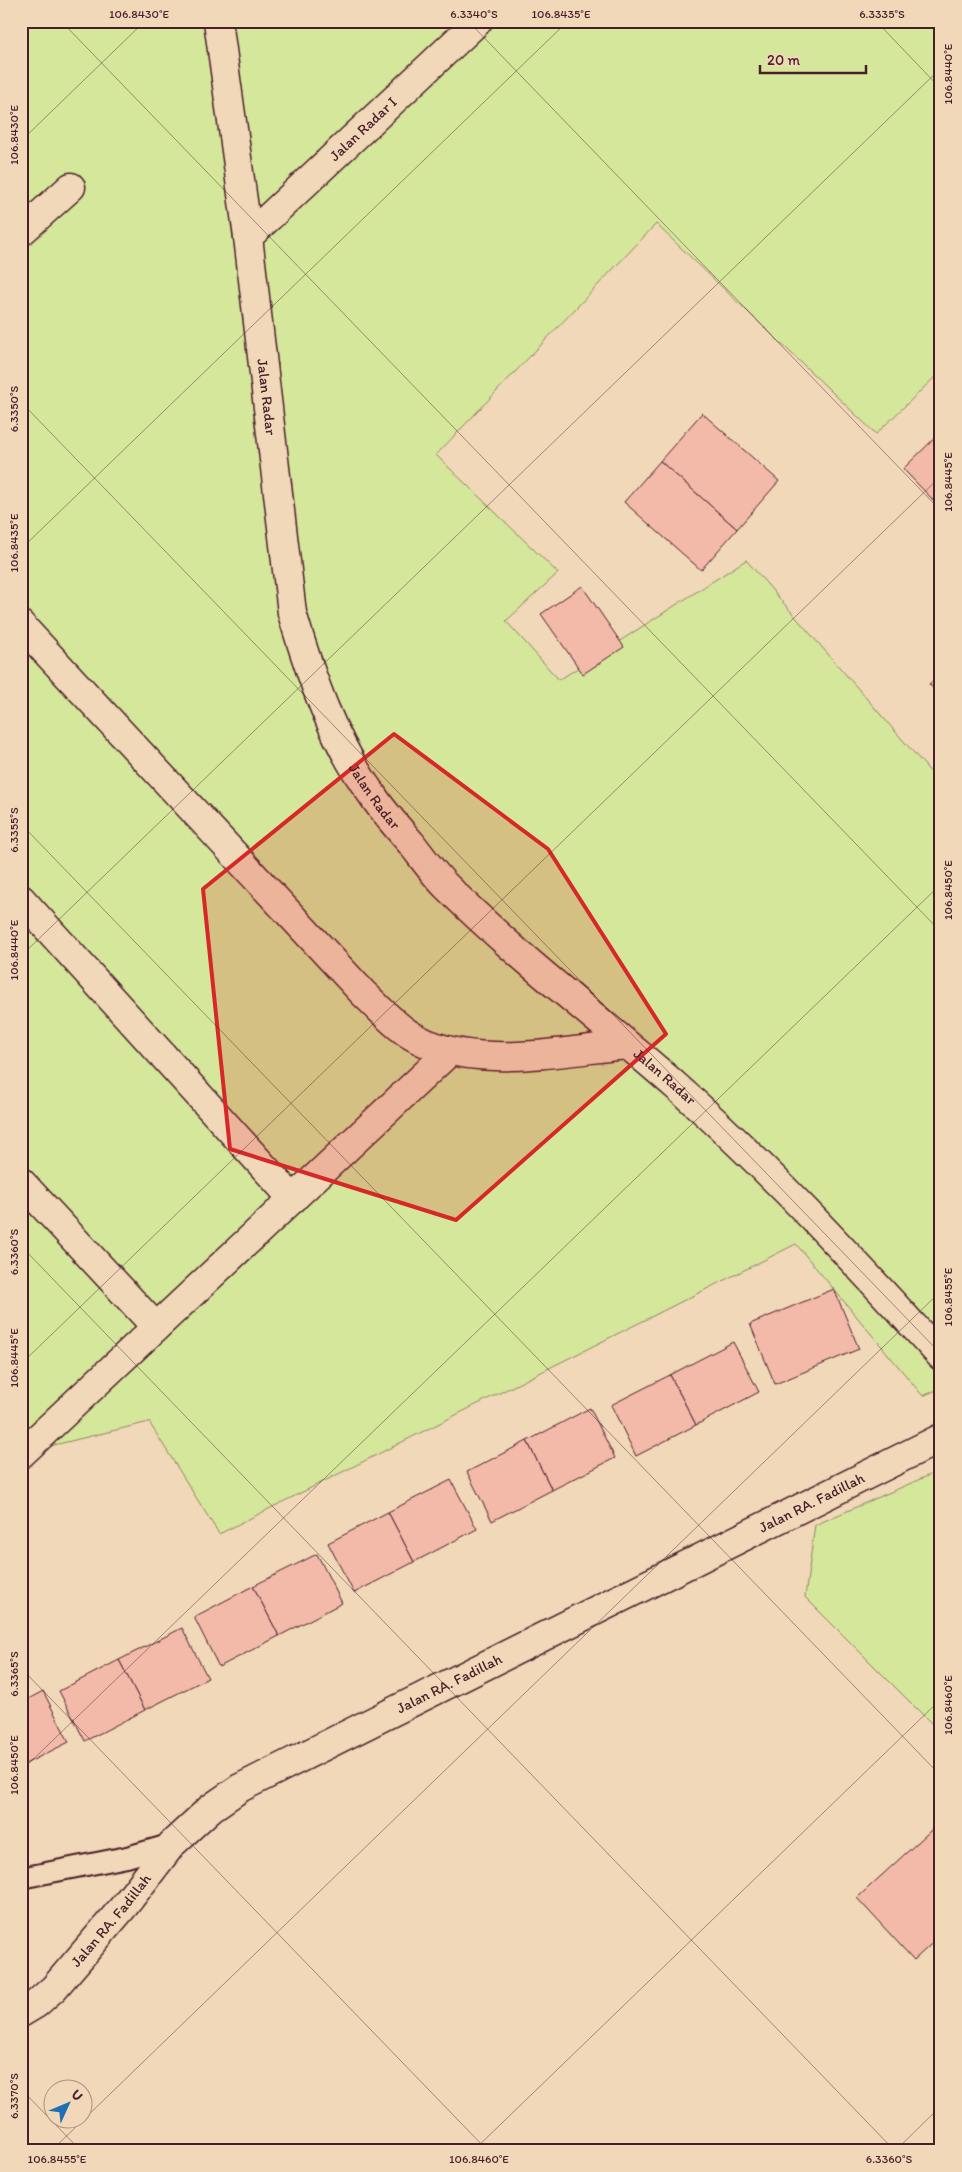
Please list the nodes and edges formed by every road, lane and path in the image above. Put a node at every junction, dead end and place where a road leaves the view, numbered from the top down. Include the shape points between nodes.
1 (218, 21) edge
2 (478, 21) edge
3 (71, 187) dead end
4 (21, 232) edge
5 (248, 237) junction
6 (22, 628) edge
7 (21, 899) edge
8 (627, 1045) junction
9 (449, 1052) junction
10 (21, 1182) edge
11 (293, 1199) junction
12 (156, 1327) junction
13 (941, 1356) edge
14 (941, 1438) edge
15 (21, 1454) edge
16 (172, 1844) junction
17 (21, 1878) edge
18 (21, 2013) edge

1 - 5 street, Jalan Radar
2 - 5 street, Jalan Radar I
3 - 4 street
5 - 8 street, Jalan Radar via 292,613 308,668 326,712 372,796 444,885
6 - 9 street via 364,994 409,1034
7 - 11 street
8 - 9 street via 512,1056
8 - 13 street, Jalan Radar via 677,1087 813,1217
9 - 11 street
10 - 12 street
11 - 12 street
12 - 15 street
14 - 16 street, Jalan RA. Fadillah via 240,1788 211,1808
16 - 17 lane via 127,1857
16 - 18 street, Jalan RA. Fadillah via 54,1988

